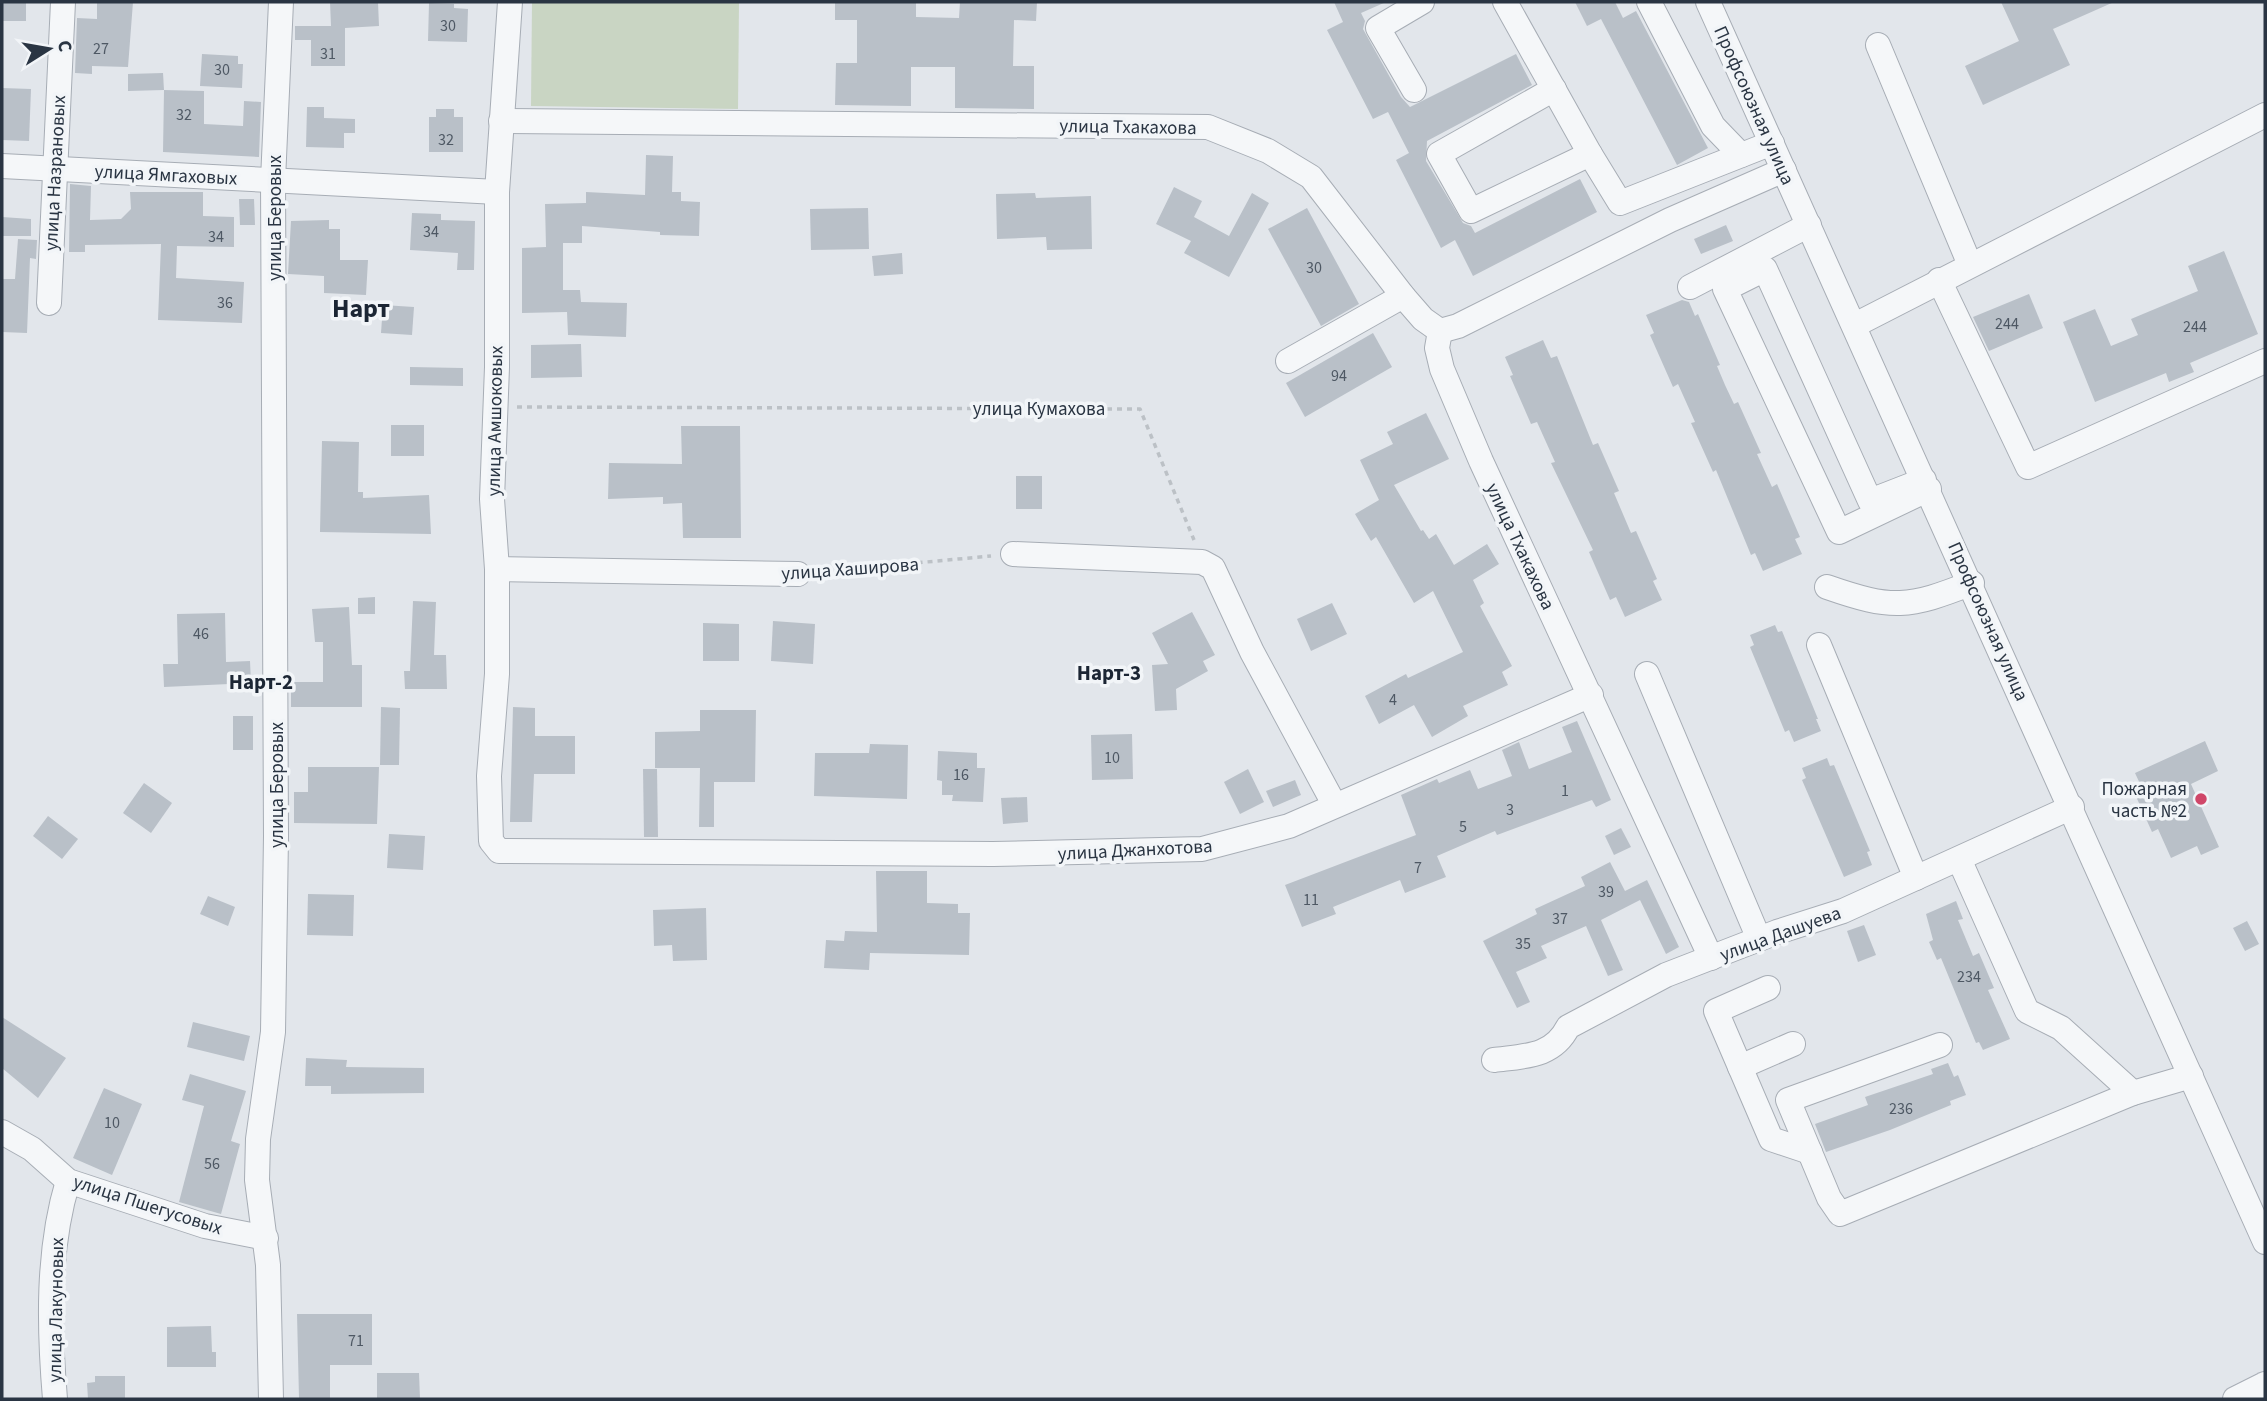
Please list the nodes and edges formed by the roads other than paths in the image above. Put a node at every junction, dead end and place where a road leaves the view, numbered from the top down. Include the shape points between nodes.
1 (63, 2) edge
2 (281, 2) edge
3 (510, 2) edge
4 (1422, 2) edge
5 (1505, 2) edge
6 (1649, 2) edge
7 (1708, 2) edge
8 (1878, 45) dead end
9 (1553, 89) junction
10 (1414, 90) dead end
11 (2265, 114) edge
12 (501, 121) junction
13 (1772, 143) junction
14 (1590, 154) junction
15 (1741, 155) junction
16 (2, 166) edge
17 (54, 169) junction
18 (1784, 170) junction
19 (273, 180) junction
20 (497, 192) junction
21 (1809, 225) junction
22 (1970, 265) junction
23 (1939, 280) junction
24 (1690, 287) dead end
25 (1403, 296) junction
26 (49, 303) dead end
27 (1855, 325) junction
28 (1440, 331) junction
29 (1288, 361) dead end
30 (2265, 361) edge
31 (1927, 484) junction
32 (1013, 554) road end
33 (497, 569) junction
34 (798, 574) road end
35 (1972, 583) junction
36 (1827, 587) dead end
37 (1819, 645) dead end
38 (1647, 674) dead end
39 (1591, 695) junction
40 (1334, 804) junction
41 (2072, 807) junction
42 (491, 841) joint
43 (1959, 859) junction
44 (1916, 878) junction
45 (1759, 939) junction
46 (1711, 958) junction
47 (1768, 988) dead end
48 (1793, 1044) dead end
49 (1940, 1045) dead end
50 (1494, 1060) dead end
51 (1740, 1067) junction
52 (2192, 1076) junction
53 (2133, 1093) junction
54 (2, 1132) edge
55 (1810, 1152) junction
56 (68, 1181) junction
57 (266, 1238) junction
58 (2265, 1242) edge
59 (2265, 1384) edge
60 (55, 1399) edge
61 (271, 1399) edge
62 (2235, 1399) edge

1 - 17 street, улица Назрановых
2 - 19 street, улица Беровых
3 - 12 street, улица Амшоковых
4 - 10 street via 1378,28
5 - 9 street
6 - 15 street via 1713,126
7 - 13 street, Профсоюзная улица
8 - 22 street
9 - 14 street
9 - 14 street via 1439,153 1471,211
11 - 22 street
12 - 20 street, улица Амшоковых
12 - 25 street, улица Тхакахова via 1208,127 1268,150 1311,177
13 - 15 street
13 - 18 street, Профсоюзная улица
14 - 15 street via 1620,203
16 - 17 street, улица Ямгаховых
17 - 19 street, улица Ямгаховых
17 - 26 street, улица Назрановых
18 - 21 street, Профсоюзная улица
18 - 28 street
19 - 20 street, улица Ямгаховых
19 - 57 street, улица Беровых via 273,1032 257,1180
20 - 33 street, улица Амшоковых via 492,499
21 - 24 street
21 - 27 street, Профсоюзная улица
22 - 23 street
23 - 27 street
23 - 30 street via 2028,467
25 - 28 street, улица Тхакахова
25 - 29 street
27 - 31 street, Профсоюзная улица
28 - 39 street, улица Тхакахова via 1437,348 1442,369
31 - 31 street via 1870,501 1765,269 1725,289 1839,532
31 - 35 street, Профсоюзная улица
32 - 40 street via 1202,562 1213,568 1252,652
33 - 34 street, улица Хаширова
33 - 42 street, улица Амшоковых
35 - 36 street via 1898,605 1871,602
35 - 41 street, Профсоюзная улица
37 - 44 street
38 - 45 street
39 - 40 street, улица Джанхотова
39 - 46 street
40 - 42 street, улица Джанхотова via 1289,826 1202,849 993,854 515,853 499,851
41 - 43 street, улица Дашуева
41 - 52 street, Профсоюзная улица
43 - 44 street, улица Дашуева
43 - 53 street via 2027,1012 2061,1028
44 - 45 street, улица Дашуева via 1843,911
45 - 46 street, улица Дашуева
46 - 50 street, улица Дашуева via 1666,975 1568,1027 1560,1042 1536,1055
47 - 51 street via 1716,1011
48 - 51 street
49 - 55 street via 1788,1100
51 - 55 street via 1771,1139
52 - 53 street
52 - 58 street, Профсоюзная улица
53 - 55 street via 1840,1214
54 - 56 street, улица Пшегусовых via 32,1149
56 - 57 street, улица Пшегусовых via 205,1226
56 - 60 street, улица Лакуновых via 53,1257
57 - 61 street, улица Беровых
59 - 62 street

